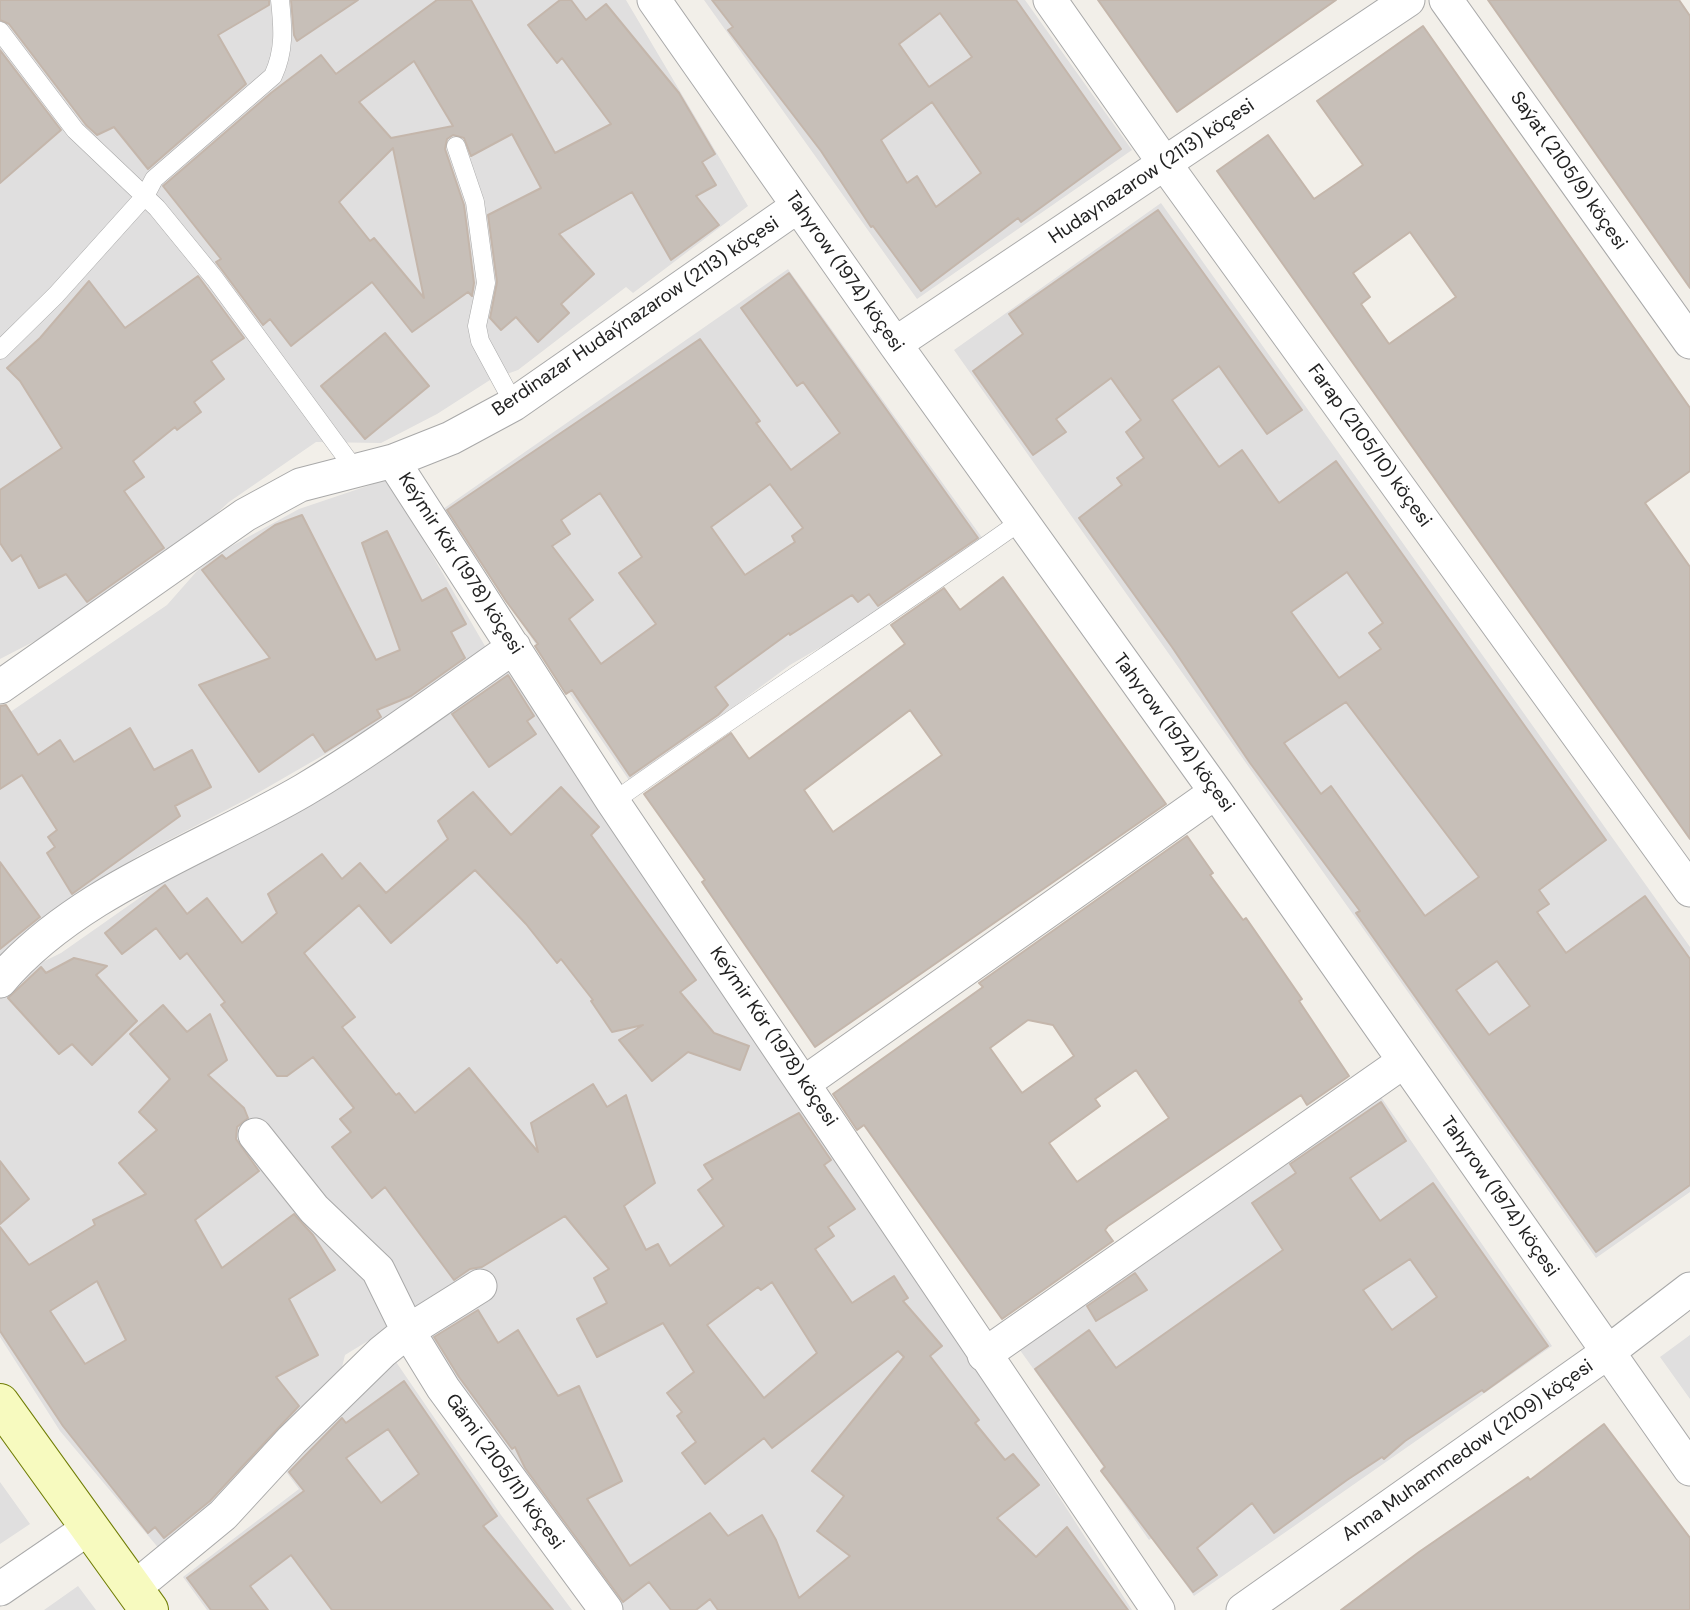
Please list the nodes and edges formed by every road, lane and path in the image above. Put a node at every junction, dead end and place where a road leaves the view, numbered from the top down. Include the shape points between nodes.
1 (280, 0) edge
2 (654, 0) edge
3 (1050, 0) edge
4 (1408, 0) edge
5 (1446, 0) edge
6 (0, 31) edge
7 (456, 146) dead end
8 (1165, 164) junction
9 (145, 196) junction
10 (797, 206) junction
11 (1690, 342) edge
12 (895, 344) junction
13 (0, 350) edge
14 (514, 404) junction
15 (393, 461) junction
16 (356, 471) junction
17 (1021, 521) junction
18 (514, 647) junction
19 (0, 687) edge
20 (1216, 792) junction
21 (613, 802) junction
22 (1690, 890) edge
23 (0, 981) edge
24 (1404, 1062) junction
25 (804, 1083) junction
26 (255, 1135) dead end
27 (480, 1286) dead end
28 (1690, 1289) edge
29 (408, 1331) junction
30 (1608, 1352) junction
31 (984, 1355) junction
32 (0, 1403) edge
33 (1690, 1469) edge
34 (89, 1528) junction
35 (0, 1589) edge
36 (141, 1600) edge
37 (606, 1610) edge
38 (1158, 1610) edge
39 (1243, 1610) edge

1 - 9 lane via 281,58 273,76 154,179
2 - 10 street, Tahyrow (1974) köçesi
3 - 8 street, Farap (2105/10) köçesi
4 - 8 street, Hudaynazarow (2113) köçesi
5 - 11 street, Saýat (2105/9) köçesi
6 - 9 lane via 75,130
7 - 14 lane via 475,202 486,283 478,334
8 - 12 street, Hudaynazarow (2113) köçesi
8 - 22 street, Farap (2105/10) köçesi
9 - 13 lane
9 - 16 lane via 215,279
10 - 12 street, Tahyrow (1974) köçesi
10 - 14 street, Berdinazar Hudaýnazarow (2113) köçesi
12 - 17 street, Tahyrow (1974) köçesi
14 - 15 street, Berdinazar Hudaýnazarow (2113) köçesi via 451,438
15 - 16 street, Berdinazar Hudaýnazarow (2113) köçesi
15 - 18 street, Keýmir Kör (1978) köçesi
16 - 19 street, Berdinazar Hudaýnazarow (2113) köçesi via 300,485 245,515
17 - 20 street, Tahyrow (1974) köçesi
17 - 21 lane
18 - 21 street, Keýmir Kör (1978) köçesi
18 - 23 street via 306,789 103,898 17,961
20 - 24 street, Tahyrow (1974) köçesi
20 - 25 street
21 - 25 street, Keýmir Kör (1978) köçesi
24 - 30 street, Tahyrow (1974) köçesi
24 - 31 street
25 - 31 street, Keýmir Kör (1978) köçesi
26 - 29 street, Gämi (2105/11) köçesi via 314,1209 378,1270
27 - 29 street
28 - 30 street, Anna Muhammedow (2109) köçesi
29 - 36 street via 338,1394
29 - 37 street, Gämi (2105/11) köçesi via 443,1388
30 - 33 street, Tahyrow (1974) köçesi
30 - 39 street, Anna Muhammedow (2109) köçesi
31 - 38 street, Keýmir Kör (1978) köçesi
32 - 34 street
34 - 35 street
34 - 36 street

